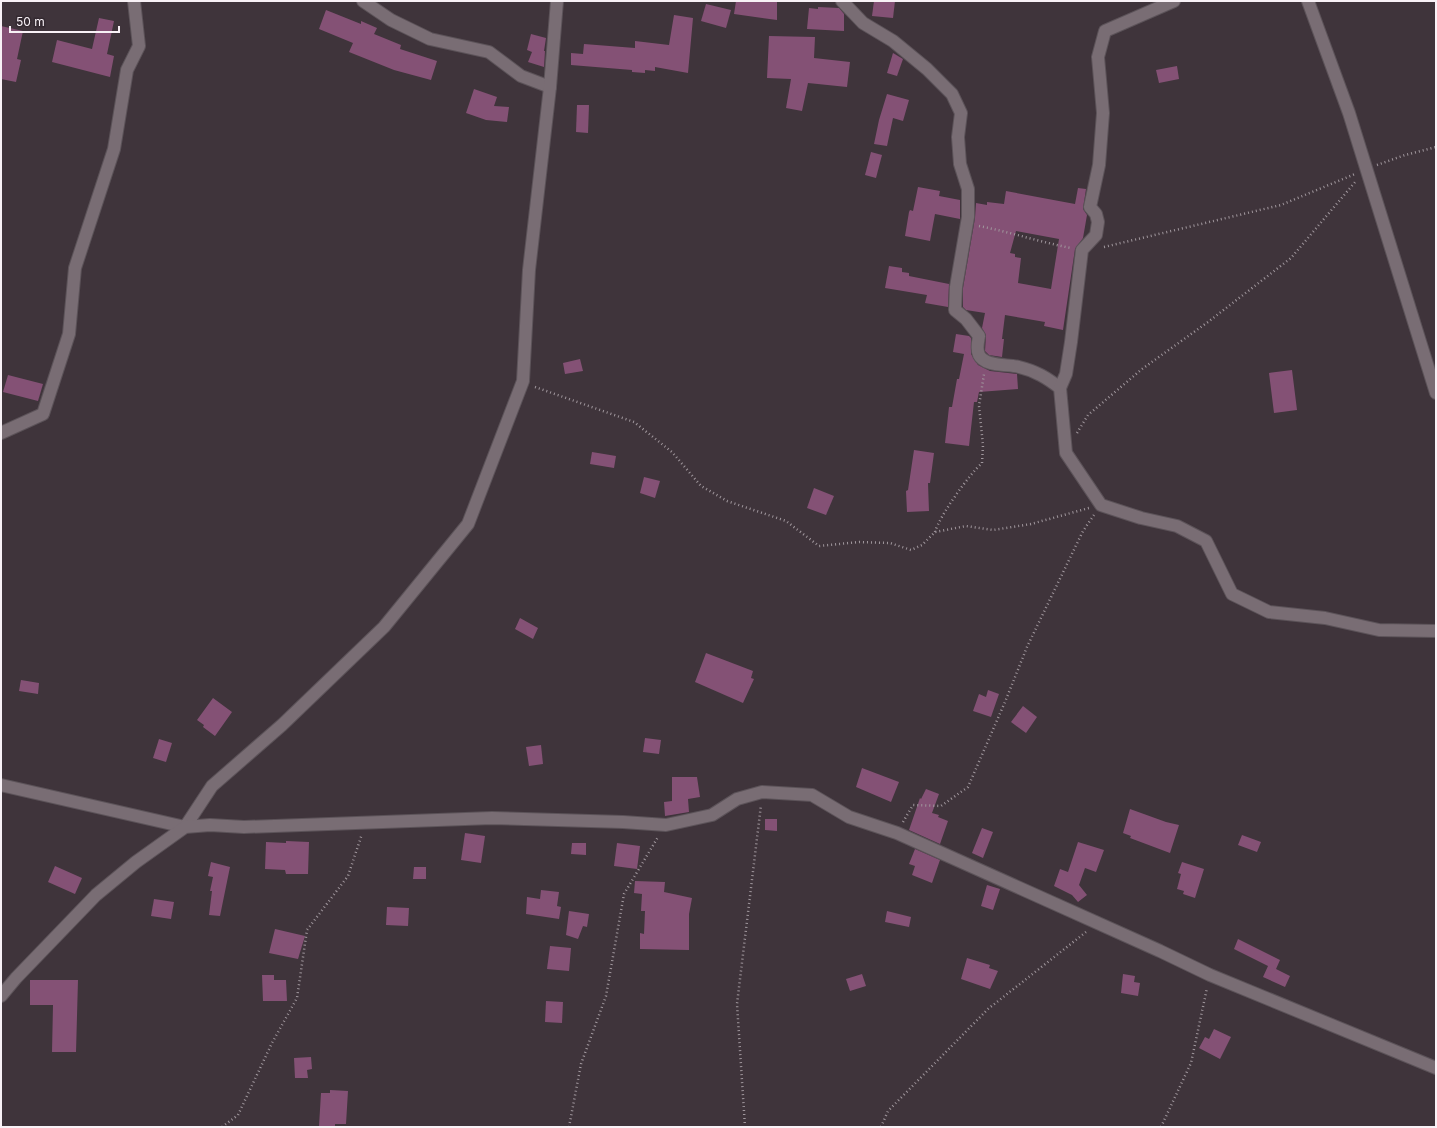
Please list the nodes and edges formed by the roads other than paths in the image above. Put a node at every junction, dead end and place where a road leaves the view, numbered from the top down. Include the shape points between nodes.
1 (134, 1) edge
2 (364, 1) edge
3 (557, 1) edge
4 (842, 1) edge
5 (1174, 1) edge
6 (1308, 1) edge
7 (550, 86) junction
8 (1060, 388) junction
9 (1436, 393) edge
10 (1, 433) edge
11 (1436, 631) edge
12 (1, 785) edge
13 (185, 827) junction
14 (1, 996) edge
15 (1436, 1068) edge

1 - 10 street via 139,46 127,70 114,149 75,268 69,334 44,414
2 - 7 street via 391,20 430,39 489,52 521,76
3 - 7 street
4 - 8 street via 863,23 893,41 927,70 952,94 961,113 958,137 960,164 968,189 968,217 956,287 955,310 979,336 979,356 986,361 1019,366 1042,374
5 - 8 street via 1105,31 1098,57 1103,113 1099,165 1090,207 1098,222 1096,235 1082,250 1066,374
6 - 9 street via 1349,114
7 - 13 street via 529,270 523,381 468,524 384,627 282,725 212,786
8 - 11 street via 1066,453 1101,505 1177,526 1206,541 1232,594 1269,612 1325,618 1379,630
12 - 13 street
13 - 14 street via 96,894
13 - 15 street via 492,818 666,825 712,815 737,799 762,792 812,795 849,817 897,833 1210,975

